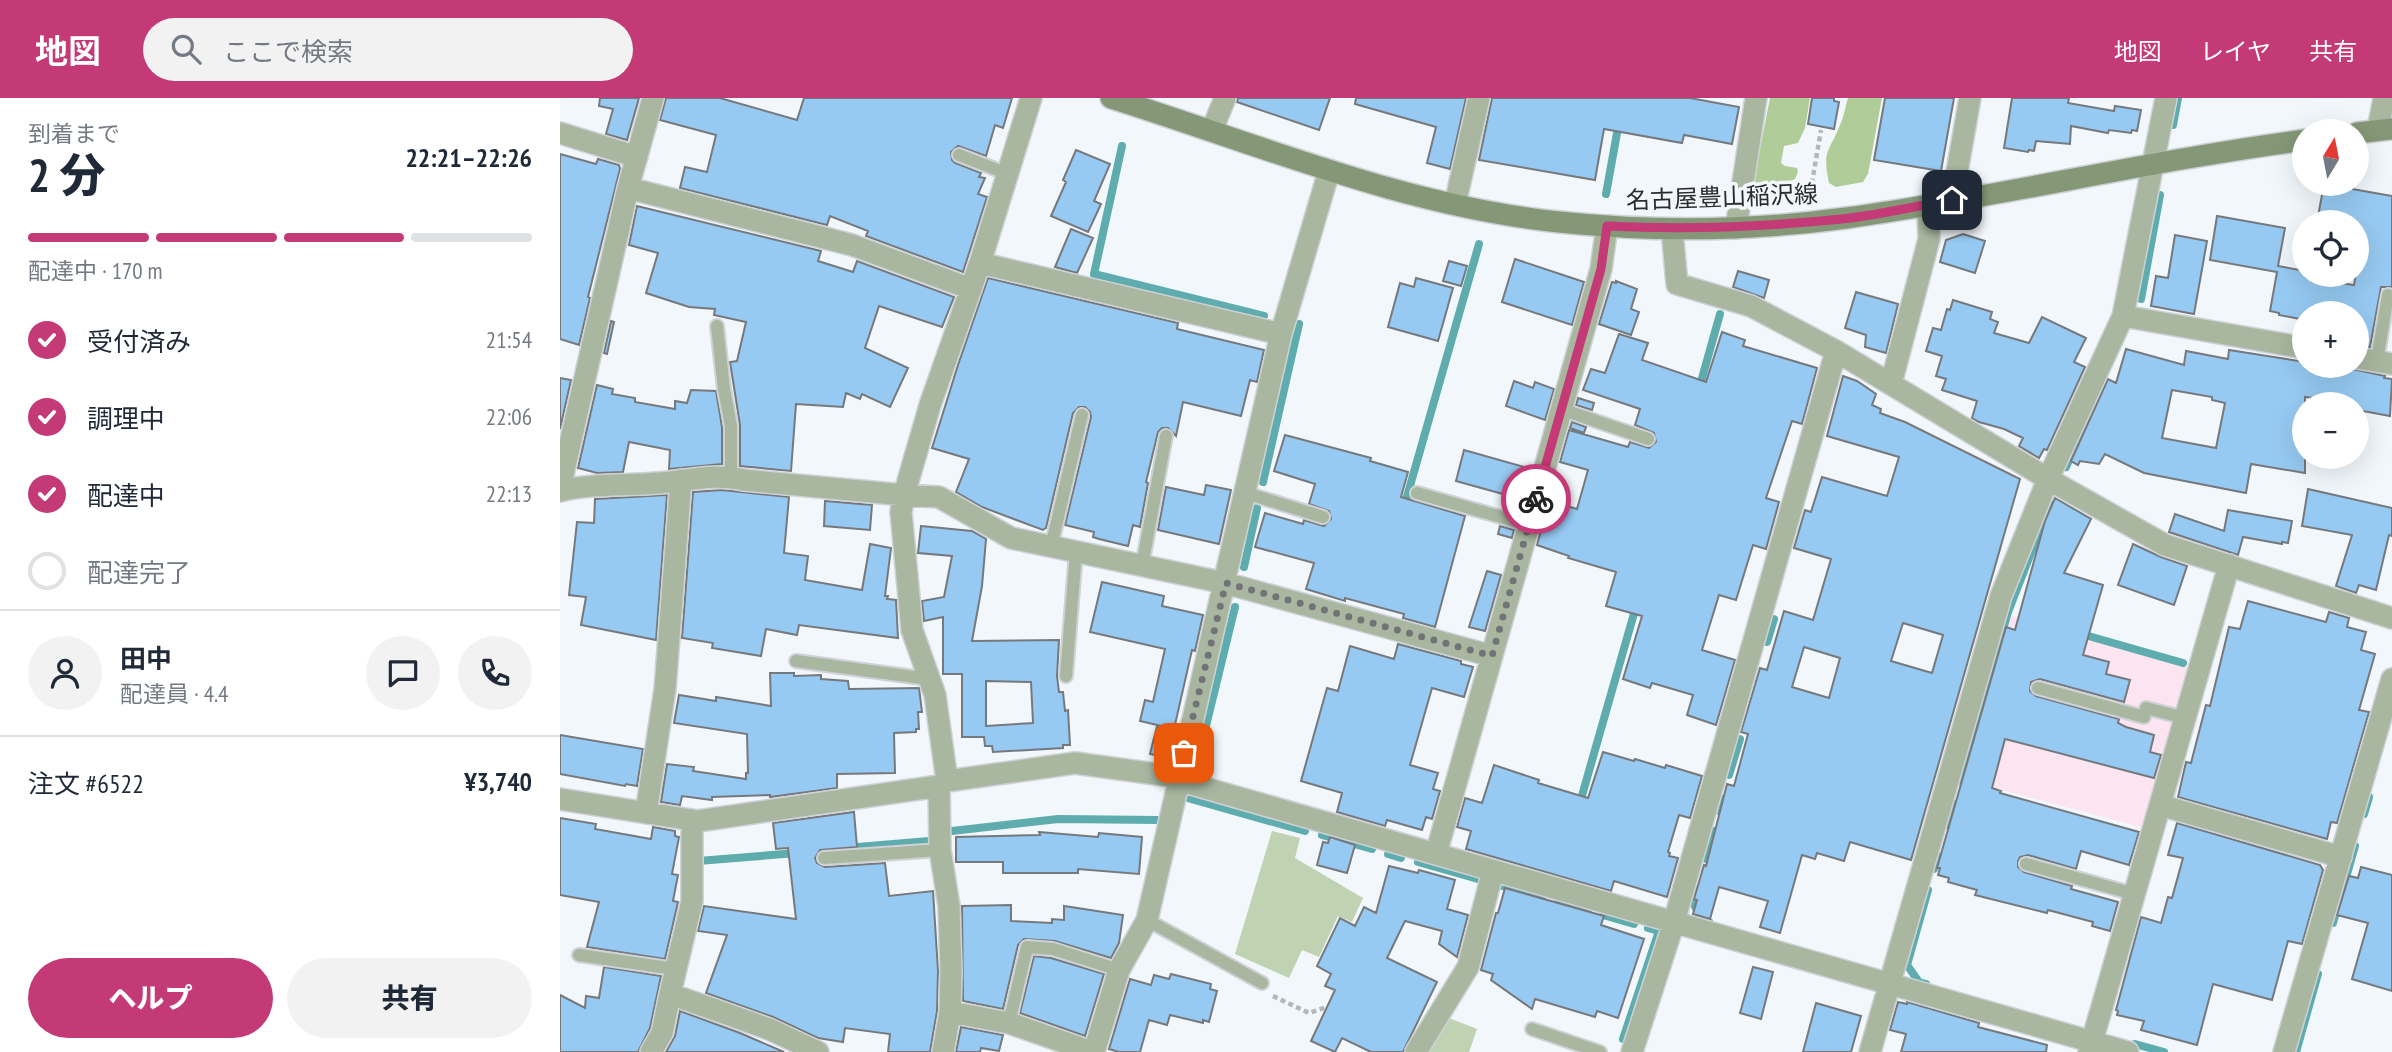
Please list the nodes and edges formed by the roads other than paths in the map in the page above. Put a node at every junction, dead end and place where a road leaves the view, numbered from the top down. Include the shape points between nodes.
1 (653, 98) edge
2 (1031, 98) edge
3 (1111, 98) edge
4 (1225, 98) edge
5 (1479, 98) edge
6 (1756, 98) edge
7 (1970, 98) edge
8 (2166, 98) edge
9 (2384, 98) edge
10 (1212, 130) junction
11 (2376, 131) edge
12 (560, 133) edge
13 (2292, 142) edge
14 (959, 155) dead end
15 (636, 157) junction
16 (2154, 164) junction
17 (1329, 171) junction
18 (1008, 174) junction
19 (628, 188) junction
20 (1952, 200) junction
21 (1455, 204) junction
22 (1928, 204) junction
23 (1607, 226) junction
24 (1735, 228) junction
25 (1672, 230) junction
26 (980, 263) junction
27 (971, 289) junction
28 (2388, 295) dead end
29 (2123, 316) junction
30 (717, 326) dead end
31 (1282, 334) junction
32 (2292, 346) edge
33 (1836, 351) junction
34 (2375, 361) edge
35 (1891, 384) junction
36 (1561, 410) junction
37 (1082, 415) dead end
38 (1166, 436) dead end
39 (1648, 439) dead end
40 (731, 477) junction
41 (2048, 479) junction
42 (681, 480) junction
43 (560, 490) edge
44 (1245, 493) junction
45 (1417, 493) dead end
46 (904, 495) junction
47 (1323, 517) dead end
48 (1529, 525) junction
49 (1051, 547) junction
50 (1076, 552) junction
51 (2229, 565) junction
52 (1142, 566) junction
53 (1226, 583) junction
54 (2392, 618) edge
55 (1492, 656) junction
56 (796, 661) dead end
57 (1066, 676) dead end
58 (929, 679) junction
59 (2392, 679) edge
60 (2038, 688) dead end
61 (2185, 718) junction
62 (1178, 779) junction
63 (943, 783) junction
64 (560, 799) edge
65 (2160, 805) junction
66 (646, 813) junction
67 (692, 820) junction
68 (940, 850) junction
69 (1436, 854) junction
70 (2341, 857) junction
71 (824, 858) dead end
72 (2026, 864) dead end
73 (1491, 878) junction
74 (2134, 894) junction
75 (1147, 920) junction
76 (1674, 922) junction
77 (579, 955) dead end
78 (675, 969) junction
79 (1119, 970) junction
80 (1262, 982) road end
81 (1889, 984) junction
82 (670, 994) junction
83 (950, 1012) junction
84 (1009, 1023) junction
85 (1531, 1029) dead end
86 (2090, 1047) edge
87 (651, 1052) edge
88 (818, 1052) edge
89 (943, 1052) edge
90 (1093, 1052) edge
91 (1416, 1052) edge
92 (1600, 1052) edge
93 (1632, 1052) edge
94 (1870, 1052) edge
95 (2128, 1052) edge
96 (2284, 1052) edge

1 - 15 street
2 - 18 street
3 - 10 main road, 名古屋豊山稲沢線
4 - 10 street
5 - 21 street
6 - 24 street
7 - 20 street
8 - 16 street
9 - 11 street
10 - 17 main road, 名古屋豊山稲沢線
12 - 15 street
13 - 16 main road, 名古屋豊山稲沢線
14 - 18 lane
15 - 19 street
16 - 20 main road, 名古屋豊山稲沢線
16 - 29 street
17 - 21 main road, 名古屋豊山稲沢線
17 - 31 street
18 - 26 street
19 - 27 street via 852,245
19 - 43 street
20 - 22 main road, 名古屋豊山稲沢線
21 - 23 main road, 名古屋豊山稲沢線
22 - 24 main road, 名古屋豊山稲沢線 via 1844,219
22 - 35 street via 1929,239
23 - 25 main road, 名古屋豊山稲沢線
23 - 36 street via 1601,269
24 - 25 main road, 名古屋豊山稲沢線
25 - 33 street via 1677,285 1751,306
26 - 27 street
26 - 31 street
27 - 46 street
28 - 34 lane
29 - 32 street
29 - 41 street
30 - 40 lane via 731,426
31 - 44 street
33 - 35 street
33 - 76 street
35 - 41 street
36 - 39 lane
36 - 48 street
37 - 49 lane
38 - 52 lane
40 - 42 street
40 - 46 street
41 - 51 street via 2165,545
41 - 81 street via 2001,596
42 - 43 street
42 - 66 street via 666,689
44 - 47 lane
44 - 53 street
45 - 48 lane
46 - 49 street via 939,497 1011,538
46 - 58 street via 901,512 912,630
48 - 55 street
49 - 50 street
50 - 52 street
50 - 57 lane
51 - 54 street
51 - 61 street
52 - 53 street
53 - 55 street
53 - 62 street
55 - 69 street
56 - 58 lane
58 - 63 street via 935,695
59 - 70 street
60 - 61 lane via 2144,717 2147,708
61 - 65 street
62 - 63 street via 1074,763
62 - 69 street
62 - 75 street
63 - 67 street
63 - 68 street
64 - 66 street
65 - 70 street
65 - 74 street
66 - 67 street
67 - 78 street via 692,901
68 - 71 lane
68 - 83 street via 949,906
69 - 73 street
70 - 96 street
72 - 74 lane
73 - 76 street
73 - 91 street via 1468,967
74 - 86 street
75 - 79 street
75 - 80 lane
76 - 81 street
76 - 93 street
77 - 78 lane
78 - 82 street
79 - 84 lane via 1054,949 1027,947
79 - 90 street
81 - 86 street
81 - 94 street
82 - 87 street via 662,1032
82 - 88 street via 769,1029
83 - 84 street
83 - 89 street
84 - 90 street
85 - 92 lane
86 - 95 street

